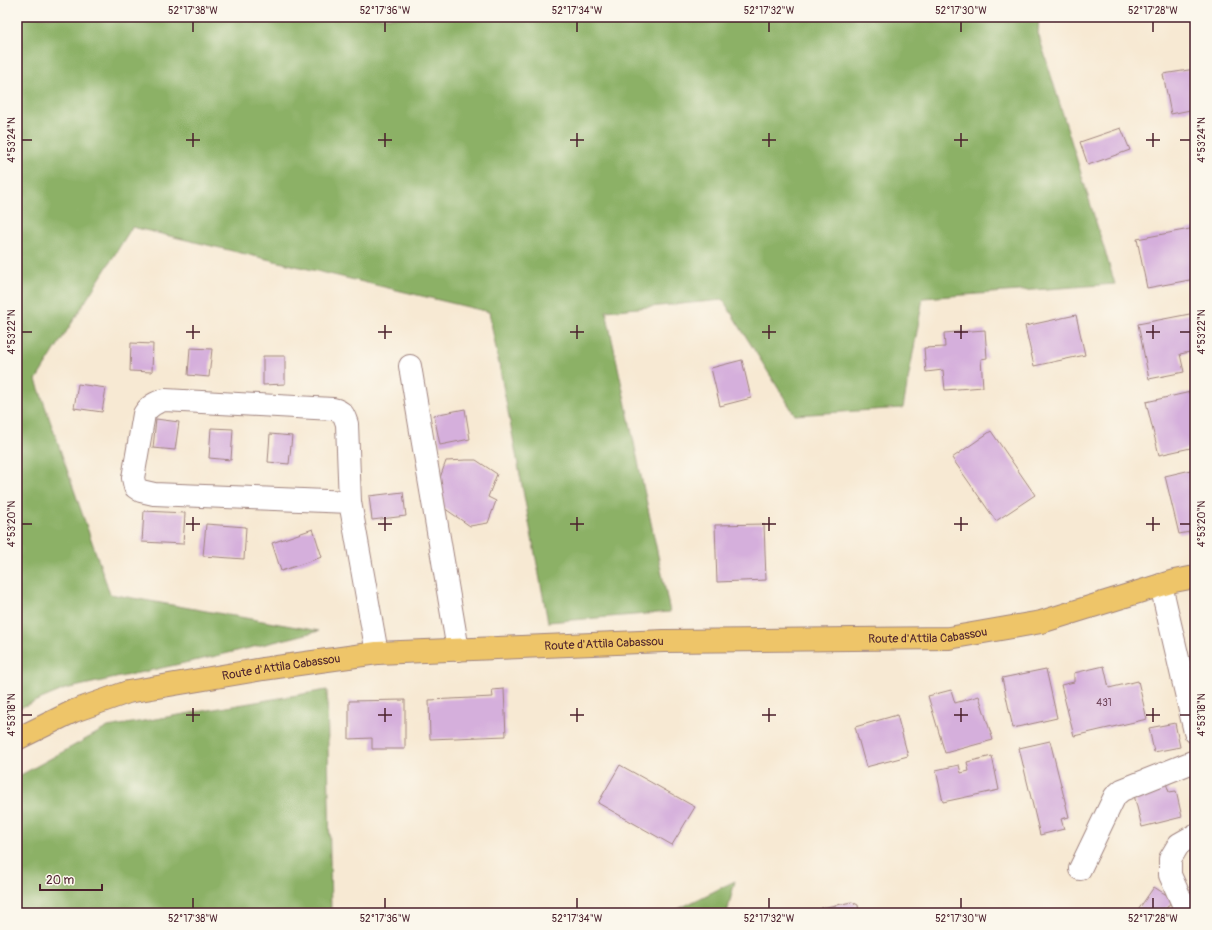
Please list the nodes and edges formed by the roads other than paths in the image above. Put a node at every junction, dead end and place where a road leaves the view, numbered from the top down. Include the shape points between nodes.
1 (410, 366) dead end
2 (350, 502) junction
3 (1195, 577) edge
4 (1161, 585) junction
5 (458, 650) junction
6 (377, 653) junction
7 (1195, 732) edge
8 (17, 739) edge
9 (1195, 761) edge
10 (1195, 835) edge
11 (1080, 869) dead end
12 (1187, 913) edge

1 - 5 street
2 - 2 street via 347,424 340,410 165,400 156,402 144,414 133,478 135,487 141,491 154,494
2 - 6 street
3 - 4 main road, Route d'Attila Cabassou
4 - 5 main road, Route d'Attila Cabassou via 1041,622 949,638 664,641
4 - 7 street
5 - 6 main road, Route d'Attila Cabassou
6 - 8 main road, Route d'Attila Cabassou via 128,692 74,711
9 - 11 street via 1122,790 1115,796
10 - 12 street via 1179,844 1170,859 1170,876

